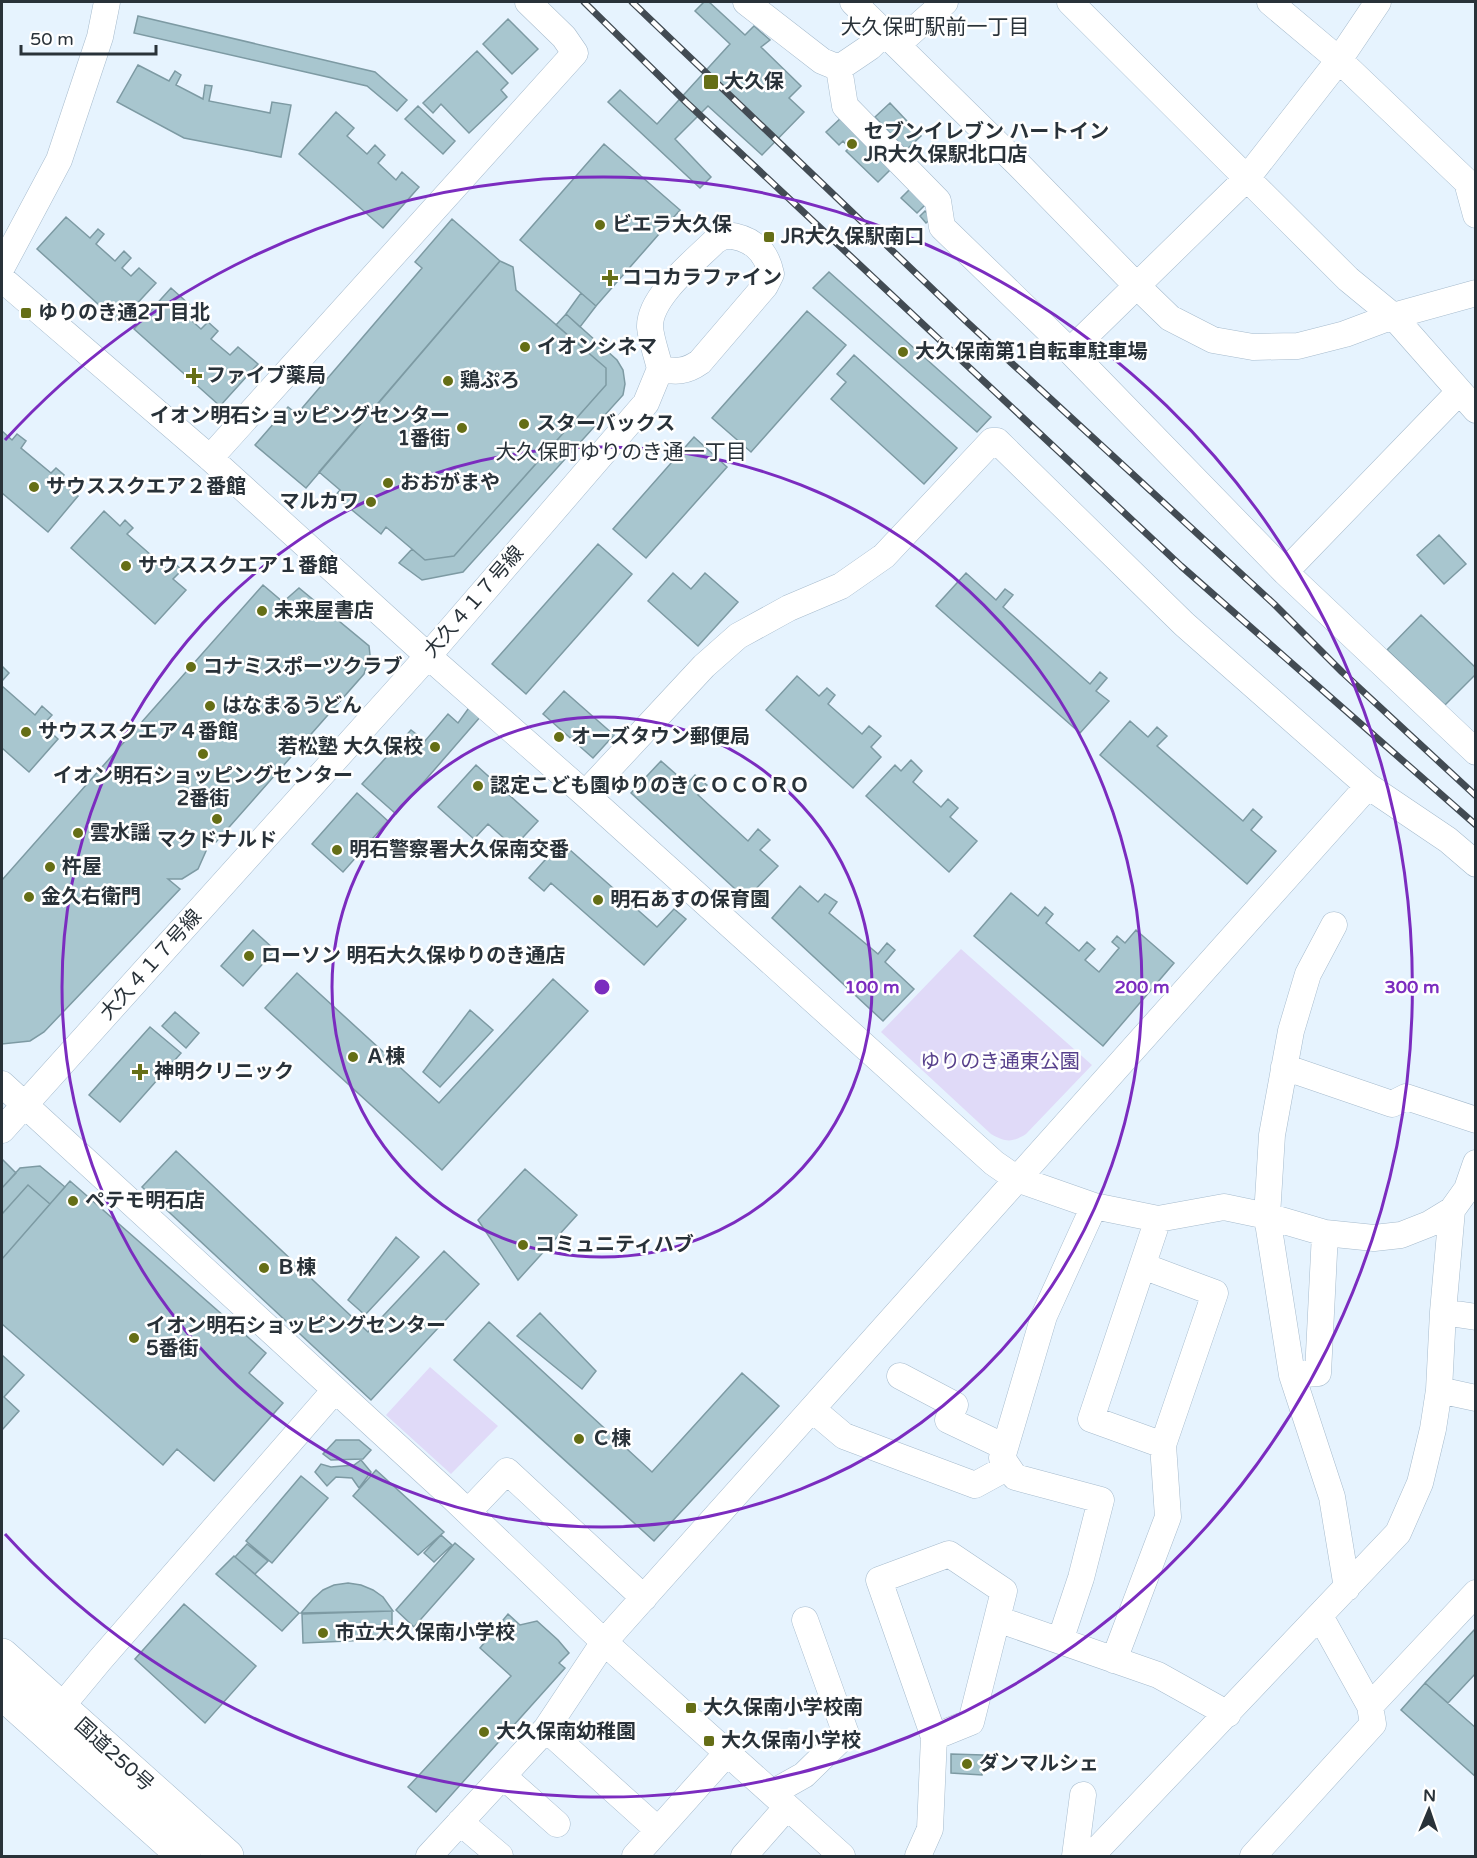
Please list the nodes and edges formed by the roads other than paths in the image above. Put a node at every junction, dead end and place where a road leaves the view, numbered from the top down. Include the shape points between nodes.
1 (107, 2) edge
2 (528, 2) edge
3 (746, 2) edge
4 (853, 2) edge
5 (945, 2) edge
6 (1070, 2) edge
7 (1270, 2) edge
8 (1378, 2) edge
9 (892, 38) junction
10 (1339, 60) junction
11 (839, 68) junction
12 (1246, 178) junction
13 (1471, 180) edge
14 (1476, 215) edge
15 (2, 267) edge
16 (2, 279) edge
17 (1137, 286) junction
18 (1476, 292) edge
19 (1394, 316) junction
20 (1070, 351) junction
21 (660, 369) junction
22 (1467, 401) edge
23 (210, 458) junction
24 (1285, 572) junction
25 (428, 656) junction
26 (1476, 752) edge
27 (1368, 786) junction
28 (585, 794) junction
29 (1476, 864) edge
30 (1334, 925) dead end
31 (1284, 1067) junction
32 (2, 1084) edge
33 (24, 1105) junction
34 (1476, 1120) edge
35 (2, 1131) edge
36 (1476, 1163) edge
37 (1017, 1179) junction
38 (1473, 1190) edge
39 (1094, 1206) junction
40 (1452, 1210) junction
41 (1267, 1216) junction
42 (1158, 1219) junction
43 (1324, 1233) junction
44 (1143, 1266) junction
45 (1443, 1312) junction
46 (1476, 1317) edge
47 (1292, 1375) junction
48 (900, 1376) dead end
49 (335, 1390) junction
50 (1439, 1390) junction
51 (1476, 1398) edge
52 (812, 1409) junction
53 (1163, 1445) junction
54 (1007, 1457) junction
55 (468, 1512) junction
56 (1347, 1588) junction
57 (1476, 1593) edge
58 (644, 1598) junction
59 (1320, 1616) junction
60 (997, 1619) junction
61 (805, 1620) dead end
62 (1060, 1641) junction
63 (604, 1642) junction
64 (2, 1655) edge
65 (1114, 1660) junction
66 (2, 1693) edge
67 (1370, 1706) junction
68 (61, 1707) junction
69 (1228, 1714) junction
70 (546, 1729) junction
71 (934, 1737) junction
72 (727, 1753) junction
73 (502, 1776) junction
74 (1083, 1795) dead end
75 (780, 1800) junction
76 (460, 1822) junction
77 (557, 1824) dead end
78 (658, 1830) junction
79 (184, 1857) edge
80 (227, 1857) edge
81 (429, 1857) edge
82 (500, 1857) edge
83 (635, 1857) edge
84 (744, 1857) edge
85 (842, 1857) edge
86 (918, 1857) edge
87 (1075, 1857) edge
88 (1091, 1857) edge
89 (1253, 1857) edge

1 - 15 street via 59,160
2 - 23 street via 575,53
3 - 11 street via 822,61
4 - 9 street
5 - 9 street
6 - 12 street
7 - 10 street
8 - 10 street
9 - 11 street via 870,47
9 - 17 street
10 - 12 street
10 - 13 street
11 - 20 street via 845,106 938,201 942,227
12 - 17 street
12 - 19 street via 1348,279
13 - 14 street
16 - 23 street
17 - 19 street via 1170,318 1213,340 1252,347 1298,346
17 - 20 street
18 - 19 street
19 - 22 street
20 - 24 street
21 - 21 street via 688,370 700,362 765,286 771,274 765,255 756,246 738,236 725,235 659,297 650,326
21 - 25 street, 大久４１７号線 via 646,403
22 - 24 street
23 - 25 street
24 - 26 street
25 - 28 street
25 - 33 street, 大久４１７号線
27 - 28 street via 1184,624 997,441 992,441 884,556 841,586 738,636 704,666
27 - 29 street via 1448,840
27 - 37 street
28 - 37 street via 994,1163
30 - 31 street via 1308,974
31 - 34 street via 1392,1104 1406,1097
31 - 41 street via 1272,1135
32 - 33 street
33 - 35 street, 大久４１７号線
33 - 49 street
36 - 38 street
37 - 39 street
37 - 52 street
38 - 40 street
39 - 42 street
39 - 54 street via 1044,1316
40 - 43 street via 1401,1235 1374,1238
40 - 45 street
41 - 42 street via 1224,1207
41 - 43 street
41 - 47 street
42 - 44 street
43 - 47 street via 1318,1373
44 - 53 street via 1215,1293
44 - 53 street via 1091,1419
45 - 46 street
45 - 50 street
47 - 56 street via 1332,1497
48 - 54 street via 954,1405 948,1420
49 - 55 street
49 - 68 street
50 - 51 street
50 - 56 street via 1420,1484 1398,1533
52 - 54 street via 844,1436 975,1485
52 - 58 street
53 - 65 street via 1168,1517
54 - 62 street via 1015,1477 1101,1500
55 - 58 street via 507,1471
55 - 63 street
56 - 59 street
57 - 67 street
58 - 63 street
59 - 67 street
59 - 69 street
60 - 62 street
60 - 71 street via 971,1722
60 - 71 street via 1004,1592 949,1554 879,1581
61 - 75 street via 846,1734
62 - 65 street
63 - 70 street
63 - 72 street
64 - 68 highway, 国道250号
65 - 69 street via 1158,1675
66 - 79 highway, 国道250号
67 - 89 street via 1372,1724
68 - 80 highway, 国道250号
69 - 88 street
70 - 73 street
70 - 78 street
71 - 86 street via 930,1829
72 - 75 street
72 - 78 street
73 - 76 street
73 - 77 street
74 - 87 street
75 - 84 street
75 - 85 street
76 - 81 street
76 - 82 street
78 - 83 street

